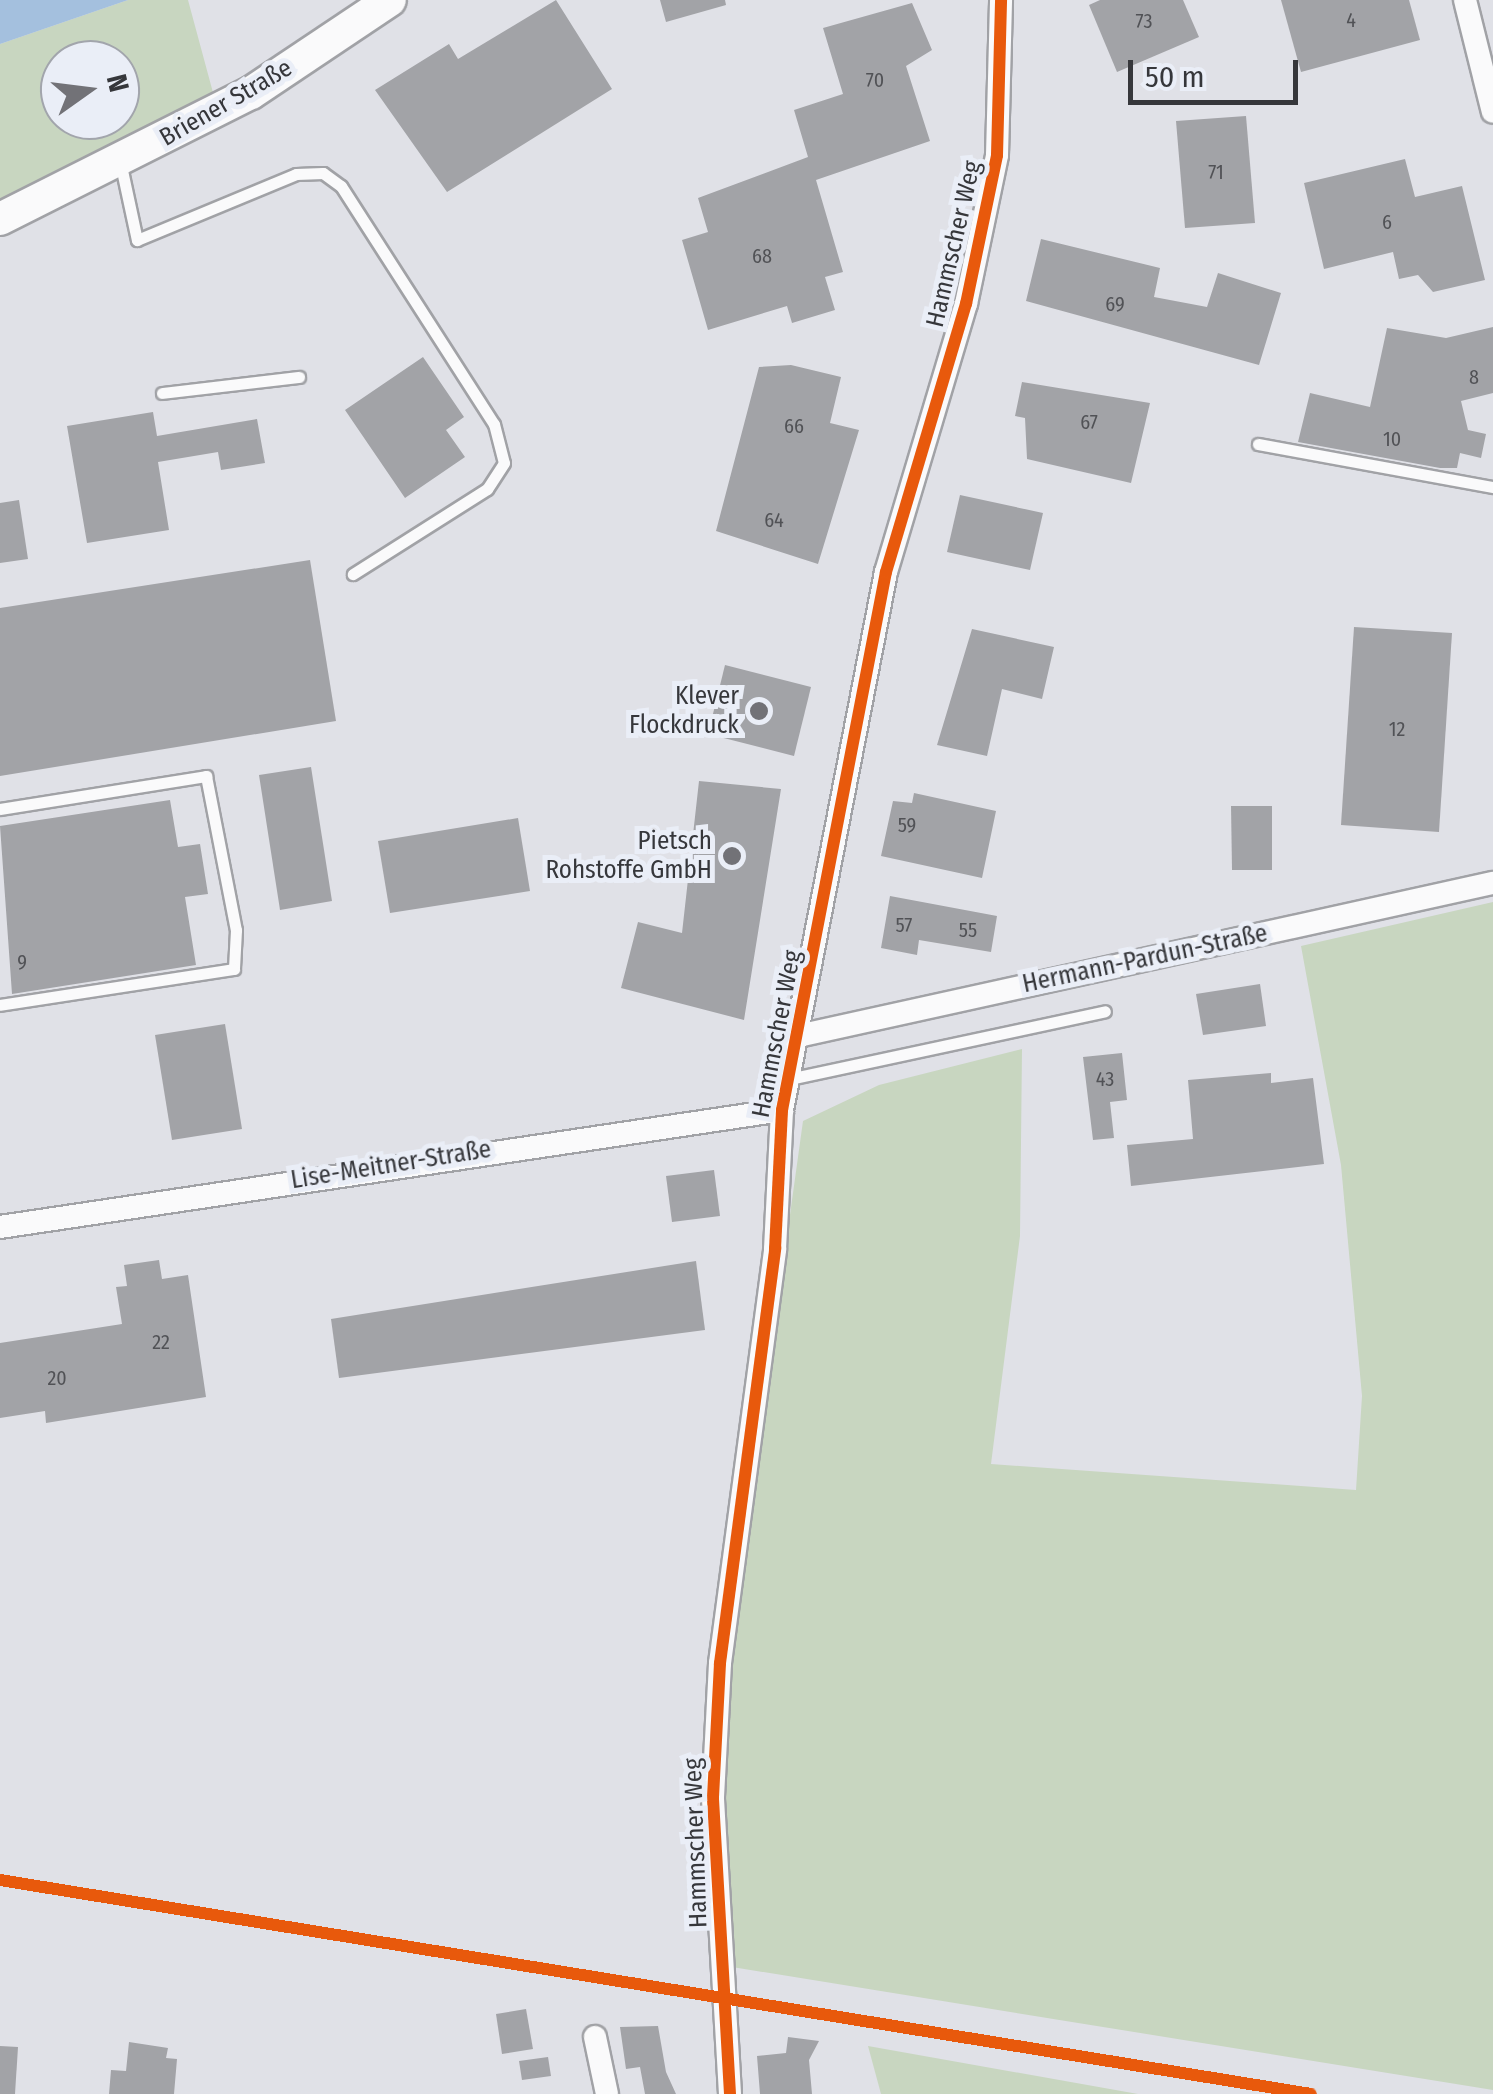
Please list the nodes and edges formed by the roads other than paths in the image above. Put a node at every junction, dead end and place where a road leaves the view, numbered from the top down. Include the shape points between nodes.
1 (390, 0) edge
2 (1001, 0) edge
3 (1465, 0) edge
4 (1493, 112) edge
5 (120, 161) junction
6 (0, 218) edge
7 (299, 377) dead end
8 (162, 394) dead end
9 (1258, 444) dead end
10 (1493, 487) edge
11 (353, 574) dead end
12 (0, 809) edge
13 (1493, 883) edge
14 (0, 1005) edge
15 (1105, 1011) dead end
16 (798, 1036) junction
17 (789, 1080) junction
18 (782, 1110) junction
19 (0, 1227) edge
20 (595, 2037) dead end
21 (607, 2094) edge
22 (730, 2094) edge

1 - 5 street, Briener Straße via 252,93
2 - 16 street, Hammscher Weg via 997,155 966,304 886,572
3 - 4 street
5 - 6 street, Briener Straße
5 - 11 lane via 137,240 296,174 323,172 341,186 494,424 504,464 487,488
7 - 8 lane
9 - 10 lane
12 - 14 lane via 206,776 236,930 234,969
13 - 16 street, Hermann-Pardun-Straße
15 - 17 lane
16 - 17 street, Hammscher Weg
17 - 18 street, Hammscher Weg
18 - 19 street, Lise-Meitner-Straße
18 - 22 street, Hammscher Weg via 775,1250 719,1682 713,1797
20 - 21 street

